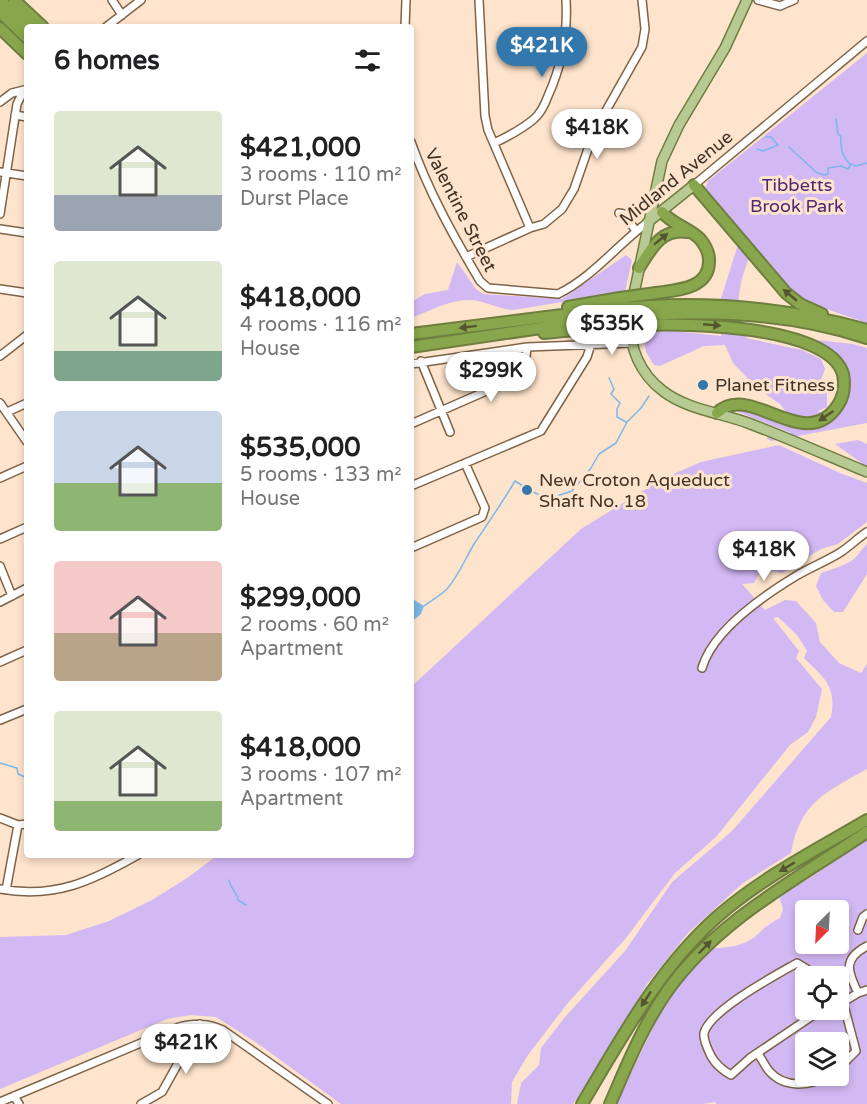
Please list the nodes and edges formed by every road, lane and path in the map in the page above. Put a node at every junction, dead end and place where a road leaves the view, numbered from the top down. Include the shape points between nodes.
1 (0, 0) edge
2 (14, 0) edge
3 (112, 0) edge
4 (141, 0) edge
5 (406, 0) edge
6 (479, 0) edge
7 (566, 0) edge
8 (642, 0) edge
9 (747, 0) edge
10 (758, 0) edge
11 (794, 0) edge
12 (0, 12) edge
13 (122, 15) junction
14 (116, 23) edge
15 (26, 24) edge
16 (40, 24) edge
17 (405, 24) edge
18 (0, 28) edge
19 (24, 35) edge
20 (867, 41) edge
21 (24, 51) edge
22 (24, 89) edge
23 (24, 91) edge
24 (0, 102) edge
25 (15, 115) junction
26 (24, 116) edge
27 (494, 143) junction
28 (414, 150) edge
29 (3, 173) edge
30 (24, 176) edge
31 (694, 185) junction
32 (662, 212) junction
33 (619, 213) dead end
34 (0, 214) edge
35 (648, 222) junction
36 (530, 228) junction
37 (0, 229) edge
38 (636, 231) junction
39 (24, 233) edge
40 (695, 235) junction
41 (466, 257) junction
42 (639, 268) junction
43 (488, 288) joint
44 (0, 289) edge
45 (24, 293) edge
46 (617, 312) junction
47 (646, 315) junction
48 (841, 323) junction
49 (867, 330) edge
50 (414, 334) edge
51 (24, 337) edge
52 (867, 338) edge
53 (632, 343) junction
54 (591, 344) junction
55 (414, 347) edge
56 (527, 347) junction
57 (0, 356) edge
58 (421, 362) junction
59 (414, 363) edge
60 (0, 403) edge
61 (24, 404) edge
62 (441, 411) junction
63 (7, 412) junction
64 (717, 413) junction
65 (414, 423) edge
66 (450, 432) dead end
67 (24, 438) edge
68 (465, 463) junction
69 (24, 467) edge
70 (867, 472) edge
71 (0, 478) edge
72 (414, 485) edge
73 (24, 528) edge
74 (867, 532) edge
75 (0, 539) edge
76 (414, 547) edge
77 (0, 566) edge
78 (24, 590) edge
79 (12, 596) junction
80 (0, 602) edge
81 (24, 651) edge
82 (0, 662) edge
83 (702, 669) dead end
84 (24, 710) edge
85 (0, 720) edge
86 (867, 814) edge
87 (0, 818) edge
88 (867, 819) edge
89 (24, 824) edge
90 (18, 825) junction
91 (867, 832) edge
92 (837, 837) junction
93 (133, 858) edge
94 (3, 890) edge
95 (867, 914) edge
96 (858, 930) dead end
97 (867, 946) edge
98 (802, 966) edge
99 (867, 990) edge
100 (858, 993) junction
101 (849, 999) edge
102 (806, 1020) edge
103 (846, 1020) edge
104 (200, 1024) junction
105 (758, 1054) junction
106 (849, 1058) edge
107 (795, 1084) edge
108 (14, 1096) junction
109 (0, 1102) edge
110 (19, 1104) edge
111 (141, 1104) edge
112 (328, 1104) edge
113 (582, 1104) edge
114 (610, 1104) edge

1 - 15 highway
2 - 16 highway
3 - 13 street
4 - 13 street
5 - 17 street
6 - 27 street via 485,116
7 - 27 street via 560,66 544,106 534,119
8 - 36 street via 642,47 603,116 574,189 562,209 544,224
9 - 35 main road via 725,48 668,145
10 - 11 street via 780,6
12 - 19 highway
13 - 14 street
18 - 21 highway
20 - 31 street, Midland Avenue
22 - 24 street
23 - 25 street
25 - 26 street
25 - 29 street
27 - 36 street
28 - 41 street, Valentine Street via 423,176
29 - 30 street
29 - 34 street
31 - 32 main road, Midland Avenue
48 -> 31 highway via 786,293
32 - 35 main road, Midland Avenue
32 - 40 highway
33 - 38 street
35 - 38 street, Midland Avenue
35 - 42 main road
36 - 41 street
37 - 39 street
38 - 43 street, Midland Avenue via 599,265 558,294
42 -> 40 highway via 664,235 679,231
40 - 46 highway, bridge via 708,254 708,267 699,282 689,288 656,293
41 - 43 street, Valentine Street
42 - 53 main road via 630,315
44 - 45 street
46 - 47 highway, bridge
46 - 47 highway, bridge
46 -> 50 highway via 535,313 495,324
46 - 55 highway via 509,336
47 - 48 highway via 742,307
47 - 52 highway via 759,317
47 -> 64 highway via 772,334 824,351 834,358 842,372 840,402 818,421 797,422 737,404 725,406
48 - 49 highway
51 - 57 street
53 - 54 street
53 - 64 main road via 644,371 664,392
54 - 56 street
54 - 68 street via 587,357 541,431
56 - 58 street
56 - 62 street via 525,367 516,378
58 - 59 street
58 - 62 street
60 - 63 street
61 - 63 street
62 - 65 street
62 - 66 street
63 - 67 street
64 - 70 main road
68 - 72 street
68 - 76 street via 486,511 482,517
69 - 71 street
73 - 75 street
74 - 83 street via 841,552 759,600 717,640
77 - 79 street
78 - 79 street
79 - 80 street
81 - 82 street
84 - 85 street
86 - 92 highway
87 - 90 street
88 - 92 highway
89 - 90 street
90 - 94 street
114 -> 91 highway via 654,1012 703,948 750,909
92 -> 113 highway via 760,883 693,940 648,995
93 - 94 street via 72,887 28,893
95 - 96 street
97 - 100 street via 850,961 848,973
98 - 105 street via 797,963 732,1003 704,1034 715,1063 731,1075
99 - 100 street
100 - 101 street
102 - 105 street
103 - 106 street via 856,1051
104 - 108 street via 179,1027
104 - 111 street via 162,1092
104 - 112 street via 223,1030
105 - 107 street via 769,1071
108 - 109 street
108 - 110 street

